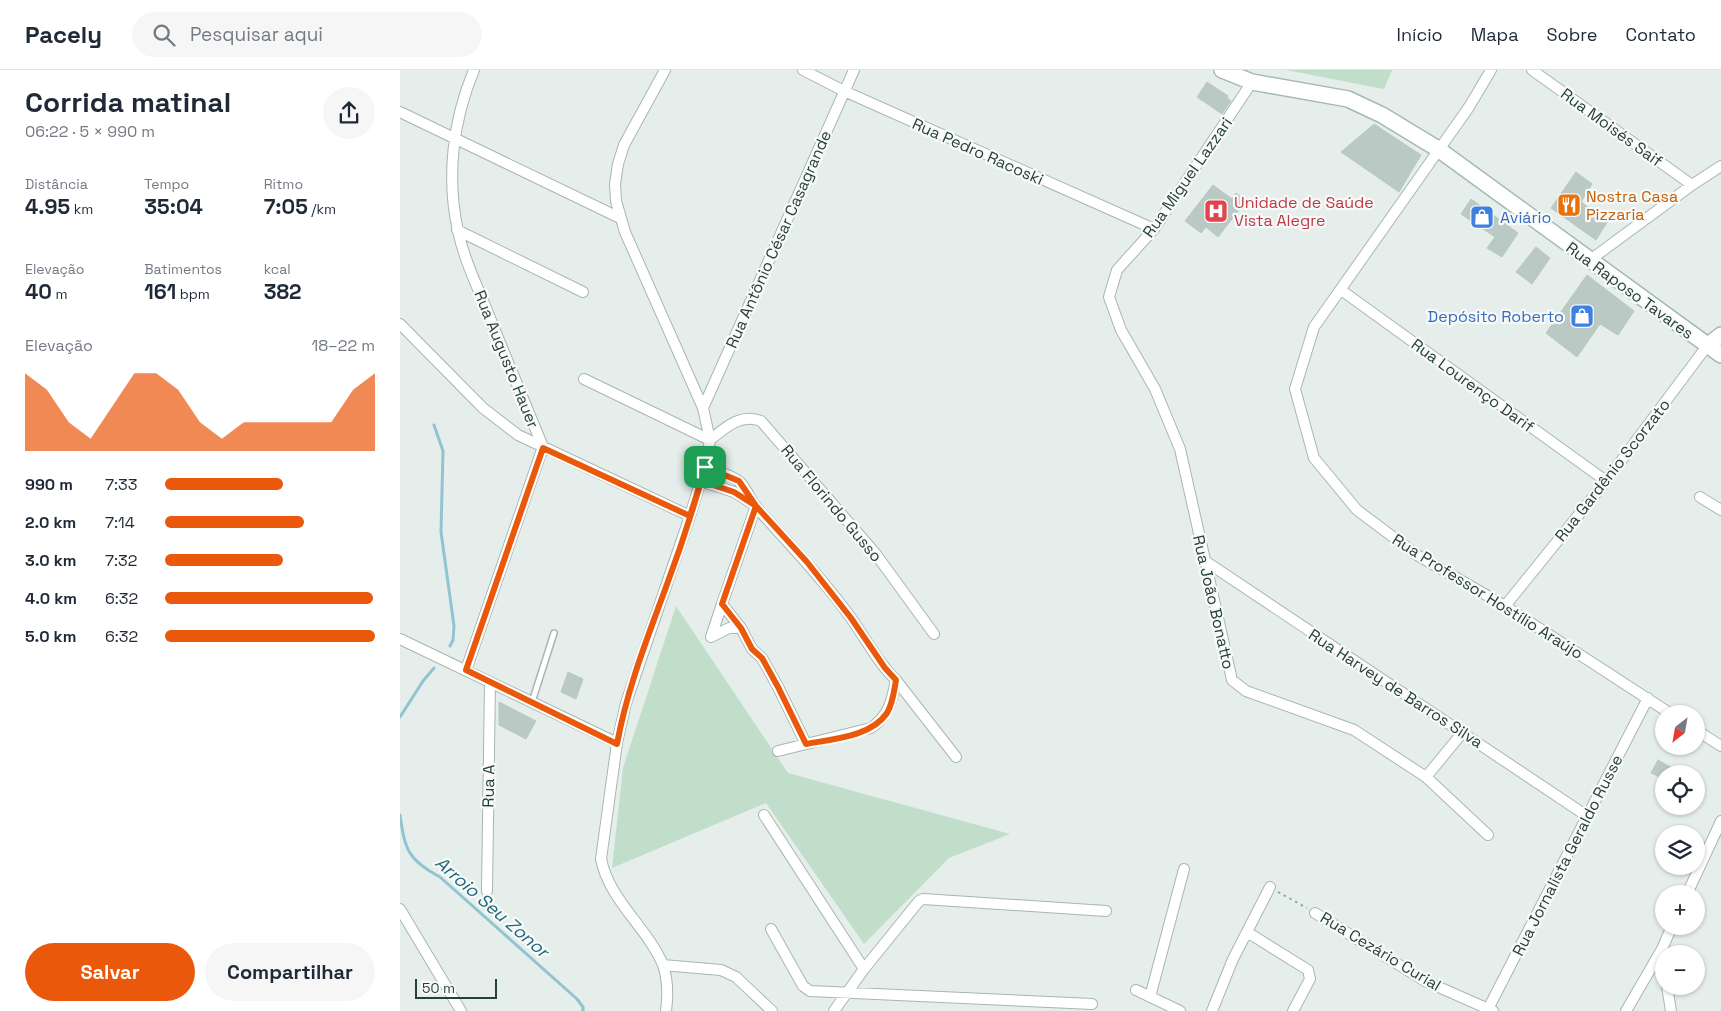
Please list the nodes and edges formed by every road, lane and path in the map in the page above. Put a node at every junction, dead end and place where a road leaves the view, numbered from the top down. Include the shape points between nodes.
1 (474, 70) edge
2 (665, 70) edge
3 (803, 70) edge
4 (854, 70) edge
5 (1222, 70) edge
6 (1492, 70) edge
7 (1532, 70) edge
8 (1252, 82) junction
9 (844, 91) junction
10 (400, 112) edge
11 (454, 138) junction
12 (1438, 149) junction
13 (1721, 166) edge
14 (1692, 185) junction
15 (620, 218) junction
16 (1154, 229) junction
17 (457, 230) junction
18 (1590, 260) junction
19 (1341, 290) junction
20 (583, 292) dead end
21 (1109, 297) joint
22 (400, 324) edge
23 (1721, 335) edge
24 (1707, 346) junction
25 (1721, 355) edge
26 (584, 379) dead end
27 (703, 408) junction
28 (710, 440) junction
29 (543, 448) junction
30 (705, 467) junction
31 (701, 481) junction
32 (1606, 481) junction
33 (1700, 497) dead end
34 (756, 506) junction
35 (1721, 510) edge
36 (690, 516) junction
37 (1205, 560) junction
38 (722, 604) junction
39 (1505, 606) junction
40 (741, 628) junction
41 (554, 633) dead end
42 (934, 634) dead end
43 (400, 638) edge
44 (466, 670) junction
45 (896, 680) junction
46 (490, 682) junction
47 (1648, 698) junction
48 (532, 702) junction
49 (1658, 705) edge
50 (1463, 732) junction
51 (1705, 736) edge
52 (617, 744) junction
53 (806, 744) junction
54 (1721, 746) edge
55 (778, 751) dead end
56 (956, 757) dead end
57 (1426, 777) junction
58 (764, 815) dead end
59 (1587, 816) junction
60 (1721, 821) edge
61 (1488, 835) dead end
62 (1184, 868) dead end
63 (1691, 885) edge
64 (1270, 887) joint
65 (487, 891) dead end
66 (400, 909) edge
67 (1106, 911) dead end
68 (1315, 913) joint
69 (771, 929) dead end
70 (1247, 932) junction
71 (1655, 961) edge
72 (663, 965) junction
73 (864, 969) junction
74 (1136, 990) dead end
75 (847, 994) junction
76 (1668, 995) edge
77 (1150, 997) junction
78 (1092, 1004) dead end
79 (1490, 1010) edge
80 (461, 1011) edge
81 (666, 1011) edge
82 (772, 1011) edge
83 (834, 1011) edge
84 (1180, 1011) edge
85 (1212, 1011) edge
86 (1293, 1011) edge
87 (1626, 1011) edge
88 (1671, 1011) edge

1 - 11 street, Rua Augusto Hauer
2 - 15 street via 632,128 618,164 615,184
3 - 9 street, Rua Pedro Racoski
4 - 9 street, Rua Antônio César Casagrande
5 - 8 main road, Rua Raposo Tavares
6 - 12 street, Rua Professor Hostílio Araújo
7 - 14 street, Rua Moisés Saif
8 - 12 main road, Rua Raposo Tavares via 1348,99 1382,115
8 - 16 street, Rua Miguel Lazzari
9 - 16 street, Rua Pedro Racoski
9 - 27 street, Rua Antônio César Casagrande
10 - 11 street
11 - 15 street
11 - 17 street, Rua Augusto Hauer
12 - 18 main road, Rua Raposo Tavares
12 - 19 street, Rua Professor Hostílio Araújo
13 - 14 street
14 - 18 street
15 - 27 street
16 - 21 street, Rua Miguel Lazzari via 1117,270
17 - 20 street
17 - 29 street, Rua Augusto Hauer
18 - 24 main road, Rua Raposo Tavares
19 - 32 street, Rua Lourenço Darif
19 - 39 street, Rua Professor Hostílio Araújo via 1314,328 1295,389 1314,458 1357,510 1418,555
21 - 37 street, Rua João Bonatto via 1120,330 1155,390 1180,449
22 - 29 street via 483,408 518,435
23 - 24 main road, Rua Gardênio Scorzato
24 - 25 main road, Rua Raposo Tavares
24 - 32 street, Rua Gardênio Scorzato
26 - 28 street
27 - 28 street
28 - 30 street
28 - 42 street, Rua Florindo Gusso via 726,427 744,419 764,424 875,553
29 - 36 street
29 - 44 street, Rua Augusto Hauer
30 - 31 street
30 - 34 street via 739,481
31 - 34 street via 734,492
31 - 36 street
32 - 39 street, Rua Gardênio Scorzato
33 - 35 street
34 - 38 street
34 - 45 street via 817,574
36 - 52 street via 631,682
37 - 50 street, Rua Harvey de Barros Silva
37 - 57 street, Rua João Bonatto via 1232,680 1246,691 1354,730
38 - 40 street
38 - 40 street via 711,637 729,628
39 - 47 street, Rua Professor Hostílio Araújo
40 - 53 street via 771,674
41 - 48 lane
43 - 44 street
44 - 46 street
45 - 53 street via 888,712 871,728
45 - 56 street
46 - 48 street
46 - 65 street, Rua A
47 - 49 street, Rua Professor Hostílio Araújo
47 - 59 street, Rua Jornalista Geraldo Russe
48 - 52 street
50 - 57 street
50 - 59 street, Rua Harvey de Barros Silva
51 - 54 street
52 - 72 street via 601,850 603,869 611,887
53 - 55 street
57 - 61 street, Rua João Bonatto
58 - 73 street
59 - 79 street, Rua Jornalista Geraldo Russe
60 - 63 street
62 - 77 street
64 - 68 path, Rua Cezário Curial
64 - 70 street
66 - 80 street
67 - 73 street via 923,899
68 - 79 street, Rua Cezário Curial via 1425,981
69 - 75 street via 803,986 810,991
70 - 85 street
70 - 86 street via 1308,970 1310,978
71 - 87 street
72 - 81 street via 668,994
72 - 82 street via 721,970 736,977
73 - 75 street
74 - 77 street
75 - 78 street
75 - 83 street
76 - 88 street
77 - 84 street

